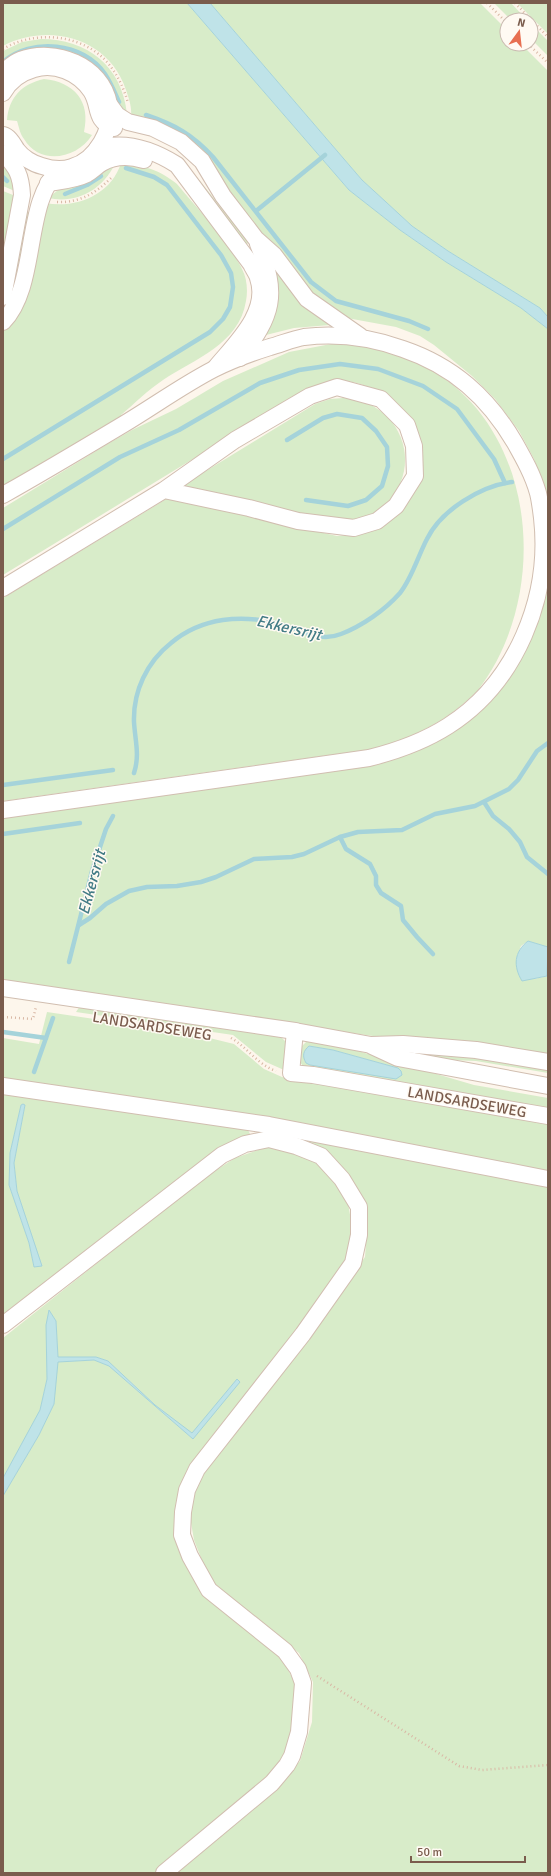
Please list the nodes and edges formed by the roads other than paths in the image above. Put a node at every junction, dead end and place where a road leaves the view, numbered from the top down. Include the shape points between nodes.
1 (3, 72) edge
2 (3, 93) edge
3 (109, 104) junction
4 (108, 126) junction
5 (3, 134) edge
6 (97, 149) junction
7 (3, 153) edge
8 (60, 169) junction
9 (186, 177) junction
10 (48, 183) junction
11 (223, 196) junction
12 (256, 238) junction
13 (3, 297) edge
14 (3, 322) edge
15 (361, 337) junction
16 (240, 358) junction
17 (215, 368) junction
18 (164, 490) junction
19 (3, 495) edge
20 (3, 588) edge
21 (3, 810) edge
22 (3, 988) edge
23 (295, 1031) junction
24 (371, 1045) junction
25 (548, 1062) edge
26 (3, 1086) edge
27 (548, 1086) edge
28 (548, 1116) edge
29 (269, 1132) junction
30 (548, 1179) edge
31 (3, 1325) edge
32 (164, 1873) edge

1 - 3 street via 19,60 38,55 59,56 79,64 96,77 105,91
2 - 4 street via 8,83 24,72 42,67 61,69 78,77 91,92 99,118
3 - 4 street
3 - 11 street via 117,115 128,122 153,128 181,142 202,161
4 - 6 street
4 - 11 street via 164,143 182,155
5 - 8 street via 27,159 41,166
6 - 8 street via 85,162 72,168
6 - 9 street via 109,145 144,149 177,165
7 - 13 street via 21,178 22,195
8 - 10 street
9 - 10 street via 134,157 120,156 103,162 87,174
9 - 17 street via 251,264 259,279 257,313
10 - 14 street via 41,199 20,292 10,315
11 - 12 street
12 - 15 street via 274,255 307,299
12 - 16 street via 271,281 270,301 266,319
15 - 16 street via 328,335 301,338
15 - 21 street via 423,356 449,371 485,400 508,431 529,468 539,494 544,536 543,568 538,598 525,635 492,689 448,726 419,743 395,752 369,758
16 - 17 street
17 - 19 street
18 - 18 street via 298,521 354,528 378,521 396,506 415,476 414,446 407,425 381,399 337,387 310,396 242,436
18 - 20 street
22 - 23 street, LANDSARDSEWEG via 39,1001
23 - 24 street, LANDSARDSEWEG
23 - 28 street, LANDSARDSEWEG via 291,1073
24 - 25 street, LANDSARDSEWEG via 403,1044 476,1050
24 - 27 street, LANDSARDSEWEG via 398,1058
26 - 29 street
29 - 30 street
29 - 31 street via 222,1155
29 - 32 street via 321,1156 342,1179 359,1207 359,1235 353,1263 303,1334 197,1469 187,1490 182,1535 190,1556 209,1590 285,1651 298,1669 303,1683 299,1732 292,1756 272,1783

